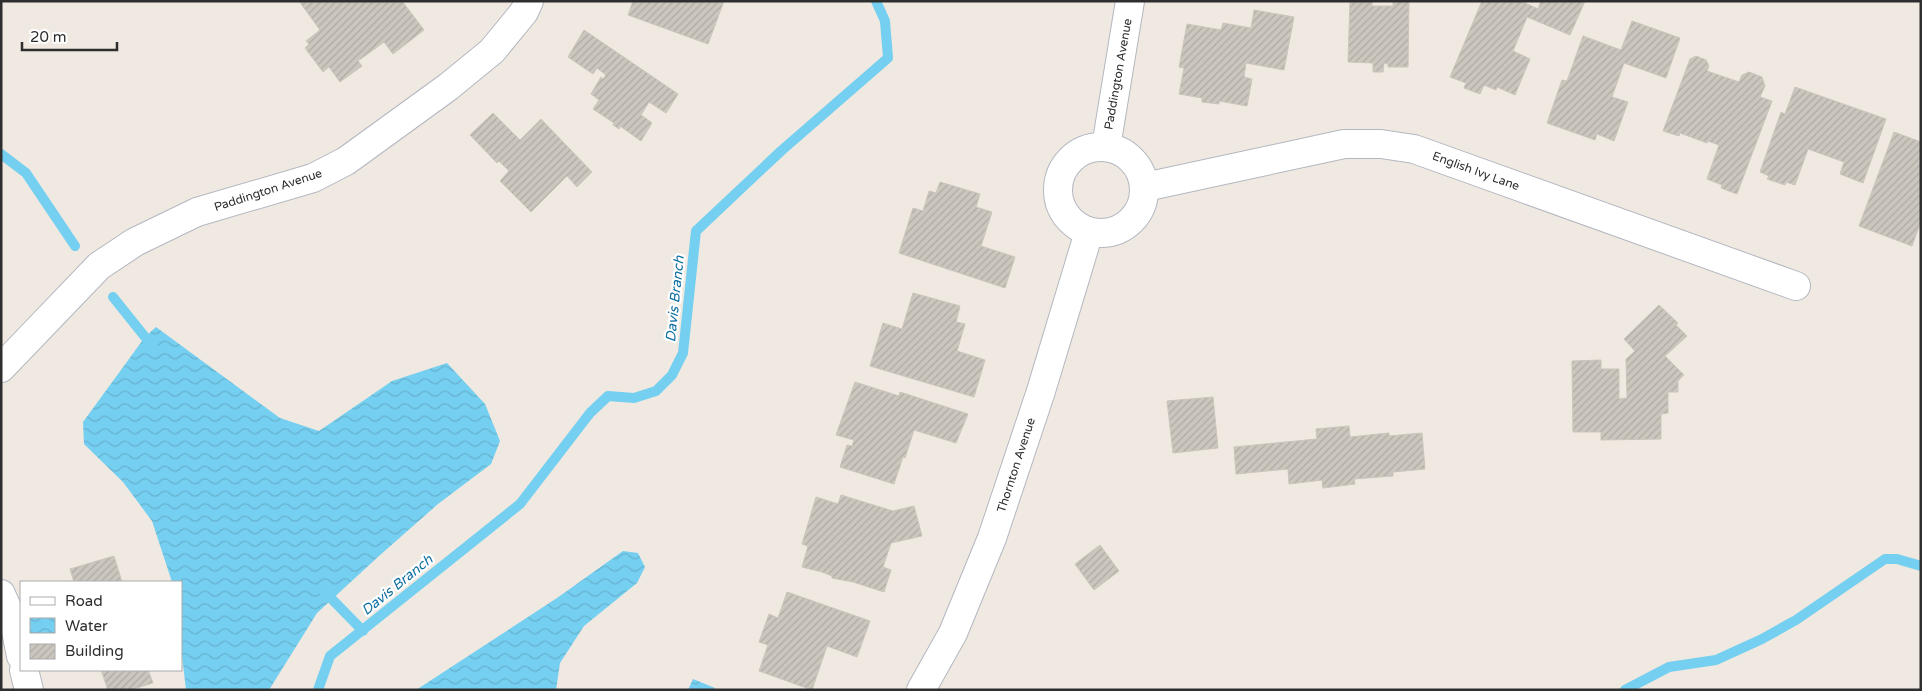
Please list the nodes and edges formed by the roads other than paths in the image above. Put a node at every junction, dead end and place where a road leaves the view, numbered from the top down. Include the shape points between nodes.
1 (529, 1) edge
2 (1130, 1) edge
3 (1106, 146) junction
4 (1145, 186) junction
5 (1089, 232) junction
6 (1796, 286) dead end
7 (1, 368) edge
8 (1, 594) edge
9 (20, 651) edge
10 (24, 671) edge
11 (29, 690) edge
12 (921, 690) edge

1 - 7 street, Paddington Avenue via 524,12 492,51 346,161 313,178 197,212 135,242 99,266
2 - 3 street, Paddington Avenue
3 - 4 street via 1133,160
3 - 5 street via 1078,152 1060,174 1058,196 1066,216
4 - 5 street via 1144,198 1134,220 1113,232
4 - 6 street, English Ivy Lane via 1344,144 1381,144 1414,149
5 - 12 street, Thornton Avenue via 992,538 953,633
8 - 9 street via 15,626
10 - 11 street

